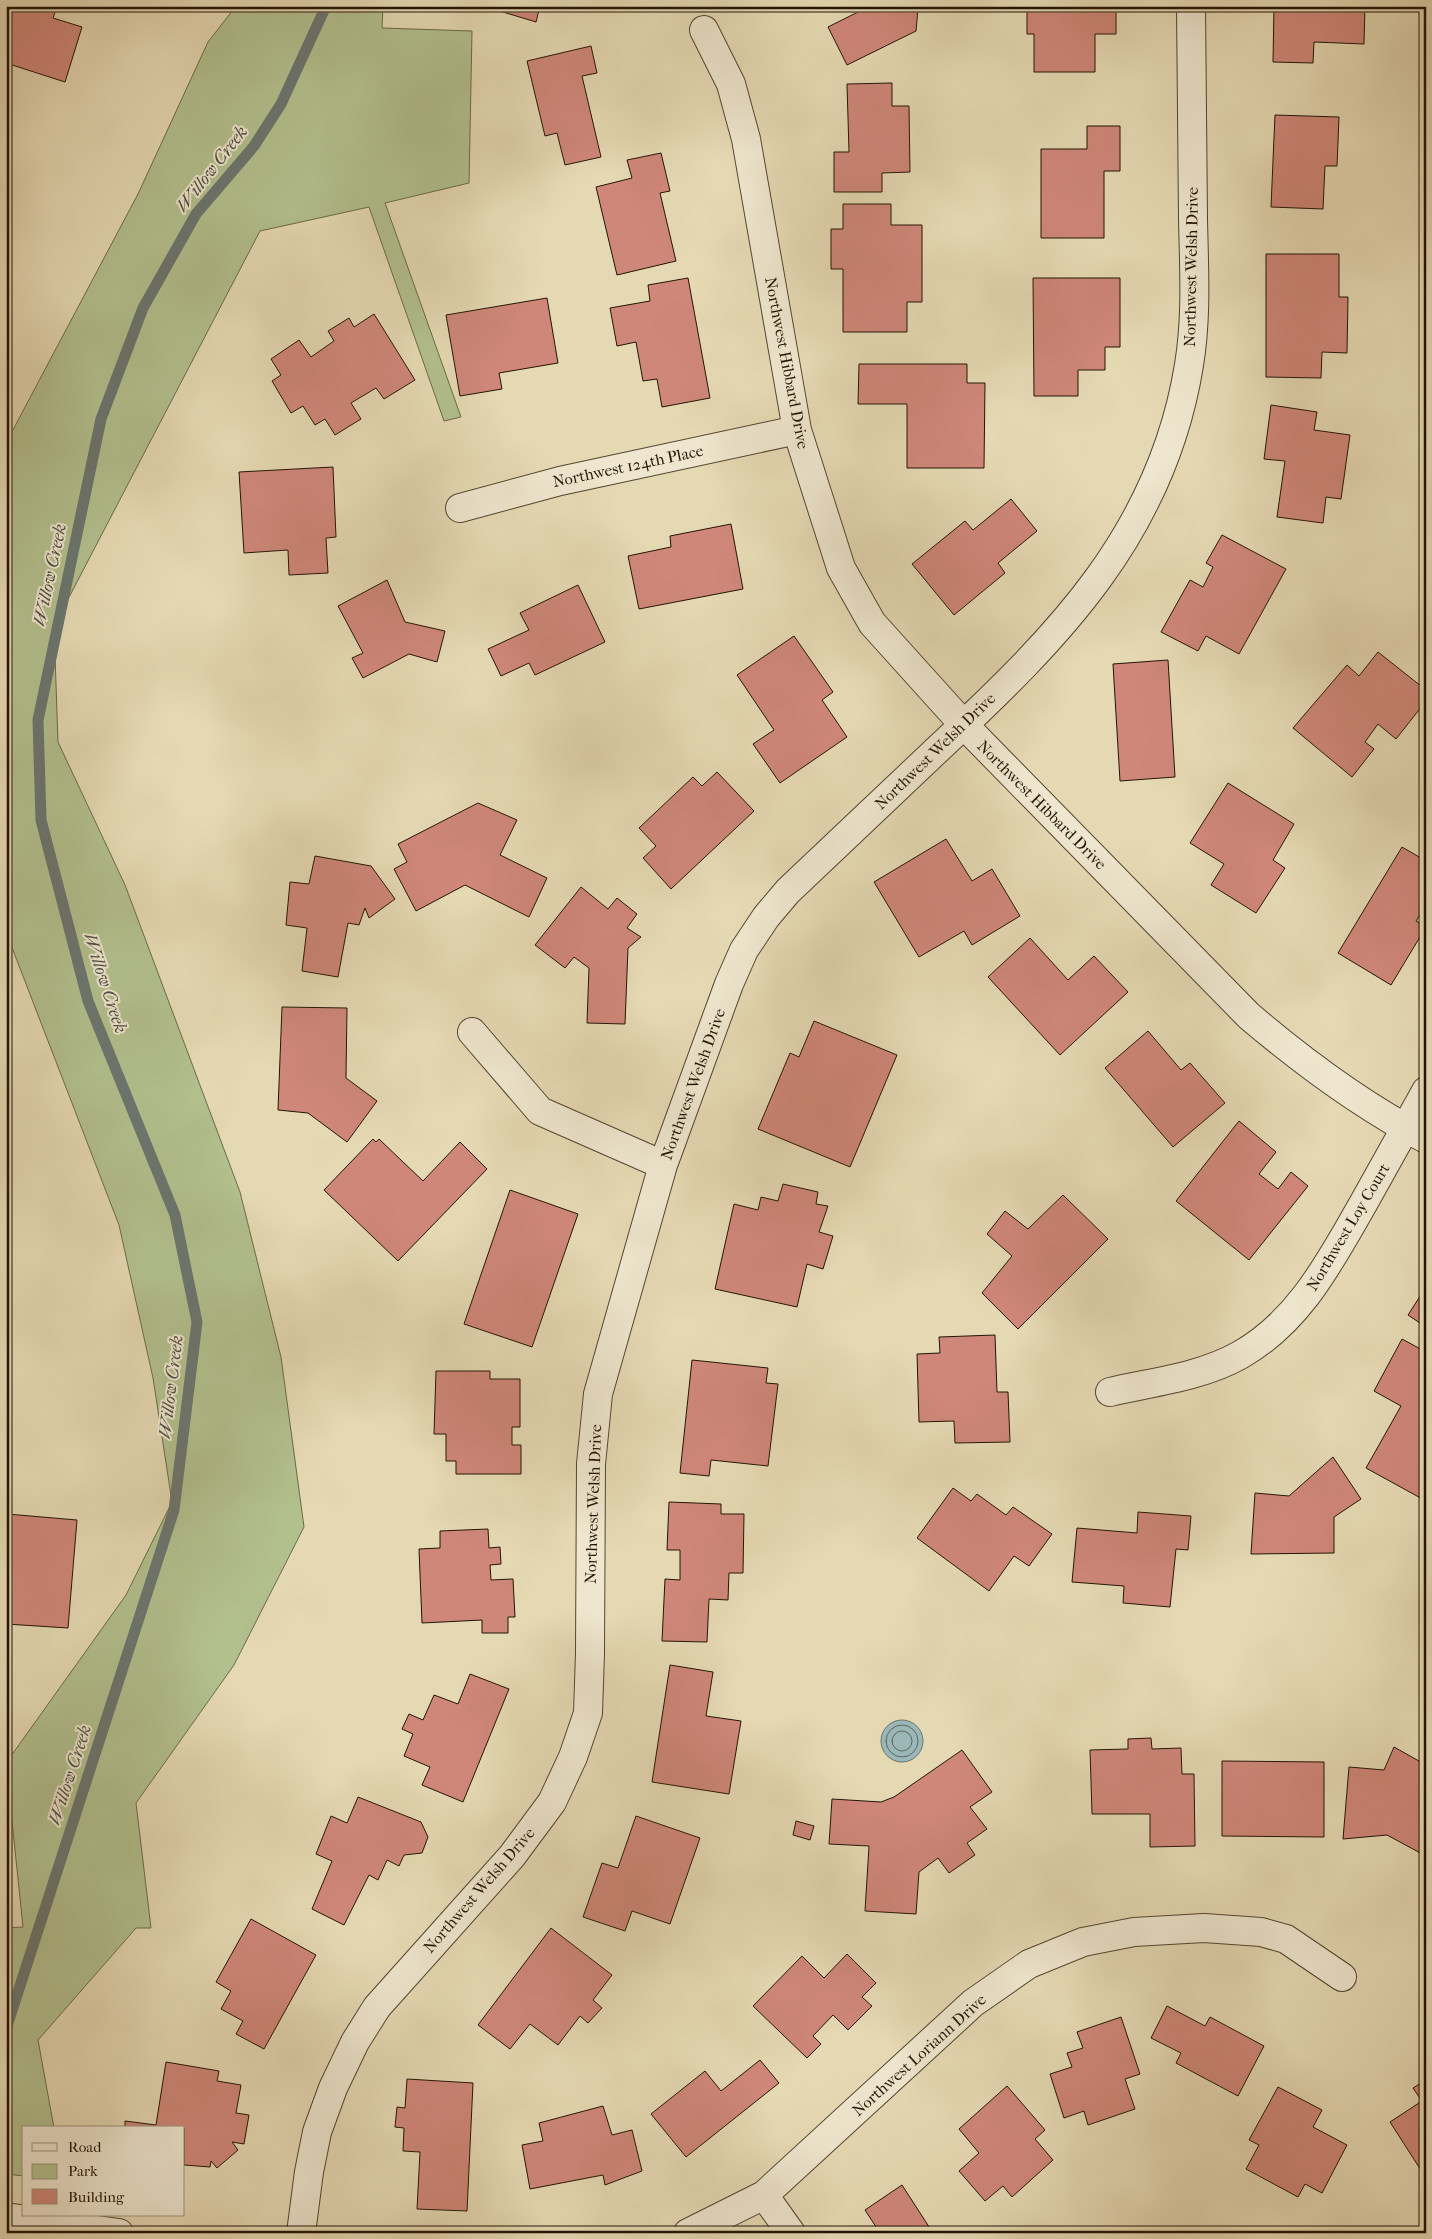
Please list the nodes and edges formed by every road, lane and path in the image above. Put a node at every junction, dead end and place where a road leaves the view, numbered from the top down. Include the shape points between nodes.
1 (1191, 6) edge
2 (704, 30) dead end
3 (797, 430) junction
4 (460, 508) dead end
5 (964, 725) junction
6 (472, 1032) dead end
7 (1426, 1091) edge
8 (1416, 1134) edge
9 (663, 1165) junction
10 (1110, 1392) dead end
11 (1342, 1977) dead end
12 (764, 2195) junction
13 (6, 2216) edge
14 (120, 2233) edge
15 (301, 2233) edge
16 (688, 2233) edge
17 (791, 2233) edge

1 - 5 street, Northwest Welsh Drive via 1194,312 1189,365 1174,431 1135,524 1110,564 1045,644
2 - 3 street, Northwest Hibbard Drive via 731,84 746,139
3 - 4 street, Northwest 124th Place via 560,481
3 - 5 street, Northwest Hibbard Drive via 841,568 872,623
5 - 8 street, Northwest Hibbard Drive via 1250,1016 1316,1069
5 - 9 street, Northwest Welsh Drive via 788,891 766,917 744,950 729,984
6 - 9 street via 540,1111
7 - 8 street, Northwest Loy Court
8 - 10 street, Northwest Loy Court via 1302,1301 1273,1334 1240,1355 1203,1370
9 - 15 street, Northwest Welsh Drive via 598,1394 591,1464 590,1654 585,1722 552,1802 512,1856 377,2006 355,2042 317,2132
11 - 12 street, Northwest Loriann Drive via 1286,1939 1261,1932 1186,1928 1134,1932 1083,1942 1028,1964 973,2003
12 - 16 street, Northwest Loriann Drive
12 - 17 street
13 - 14 street

